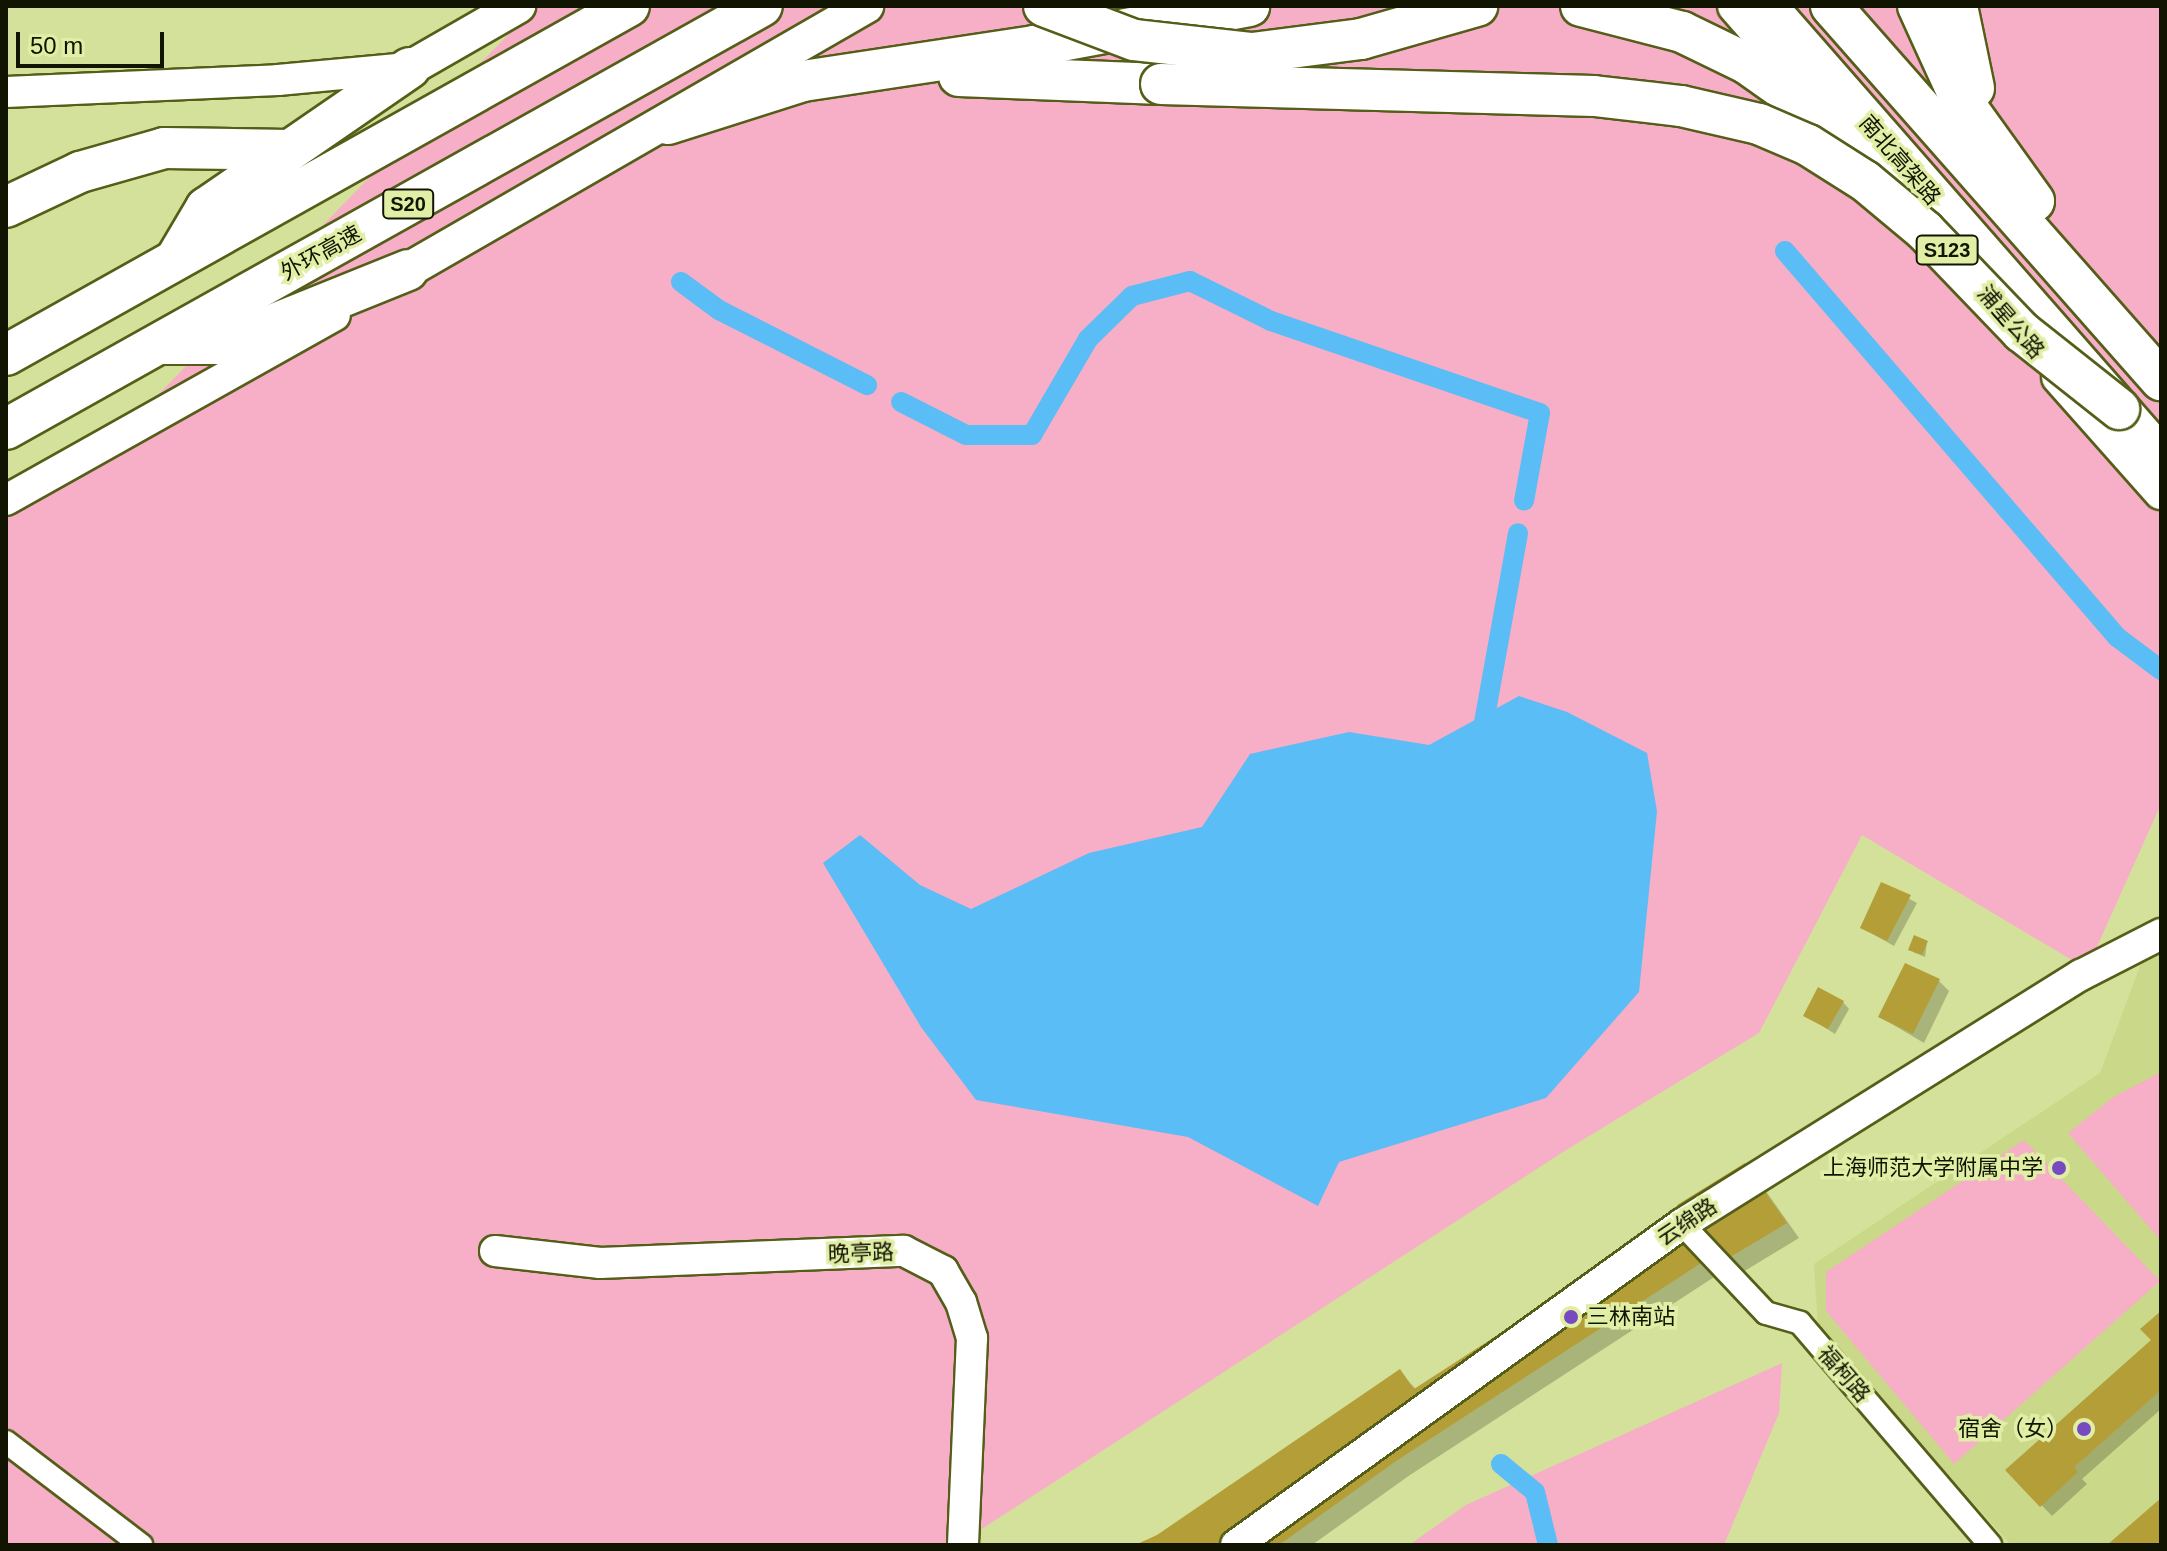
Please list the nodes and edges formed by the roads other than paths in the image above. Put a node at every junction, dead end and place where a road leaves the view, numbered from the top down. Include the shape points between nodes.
1 (518, 6) edge
2 (629, 6) edge
3 (762, 6) edge
4 (866, 6) edge
5 (1044, 6) edge
6 (1477, 6) edge
7 (1581, 6) edge
8 (1735, 6) edge
9 (1766, 6) edge
10 (1831, 6) edge
11 (1857, 6) edge
12 (1918, 6) edge
13 (1957, 6) edge
14 (1238, 9) edge
15 (900, 65) junction
16 (410, 68) junction
17 (6, 92) edge
18 (668, 124) junction
19 (289, 150) junction
20 (2004, 162) junction
21 (6, 207) edge
22 (1925, 231) junction
23 (176, 260) junction
24 (408, 270) junction
25 (159, 344) junction
26 (6, 355) edge
27 (2161, 360) edge
28 (2161, 380) edge
29 (2119, 409) junction
30 (6, 429) edge
31 (2161, 457) edge
32 (2161, 492) edge
33 (6, 500) edge
34 (2161, 934) edge
35 (1682, 1224) junction
36 (495, 1251) dead end
37 (6, 1442) edge
38 (141, 1545) edge
39 (963, 1545) edge
40 (1236, 1545) edge
41 (1990, 1545) edge

1 - 16 main road
2 - 23 highway
3 - 25 highway, 外环高速 / S20
4 - 18 main road via 700,98
5 - 6 highway, bridge via 1134,40 1252,53 1361,39
7 - 22 highway, bridge via 1682,32 1776,82 1851,148
8 - 32 main road, 浦星公路 / S123
9 - 29 highway, 南北高架路, bridge
10 - 28 highway
11 - 27 main road
12 - 20 highway via 1960,98
13 - 20 highway via 1967,66
14 - 15 highway
15 - 18 highway via 803,81
15 - 22 highway, bridge via 930,75 1594,96 1681,106 1759,124 1808,145 1865,181
16 - 17 street via 278,80
16 - 19 highway
18 - 24 main road
19 - 21 highway via 164,148 80,172
19 - 23 highway via 206,208
20 - 27 highway via 2094,269
22 - 29 highway, bridge via 2022,332
23 - 26 highway
24 - 25 highway via 225,344
24 - 33 street
25 - 30 highway, 外环高速 / S20
29 - 31 highway, 南北高架路
34 - 35 street, 云绵路 via 2081,975
35 - 40 street, 云绵路
35 - 41 street, 福柯路 via 1766,1313 1800,1323
36 - 39 street, 晚亭路 via 600,1263 904,1251 943,1271 961,1302 972,1338
37 - 38 street

